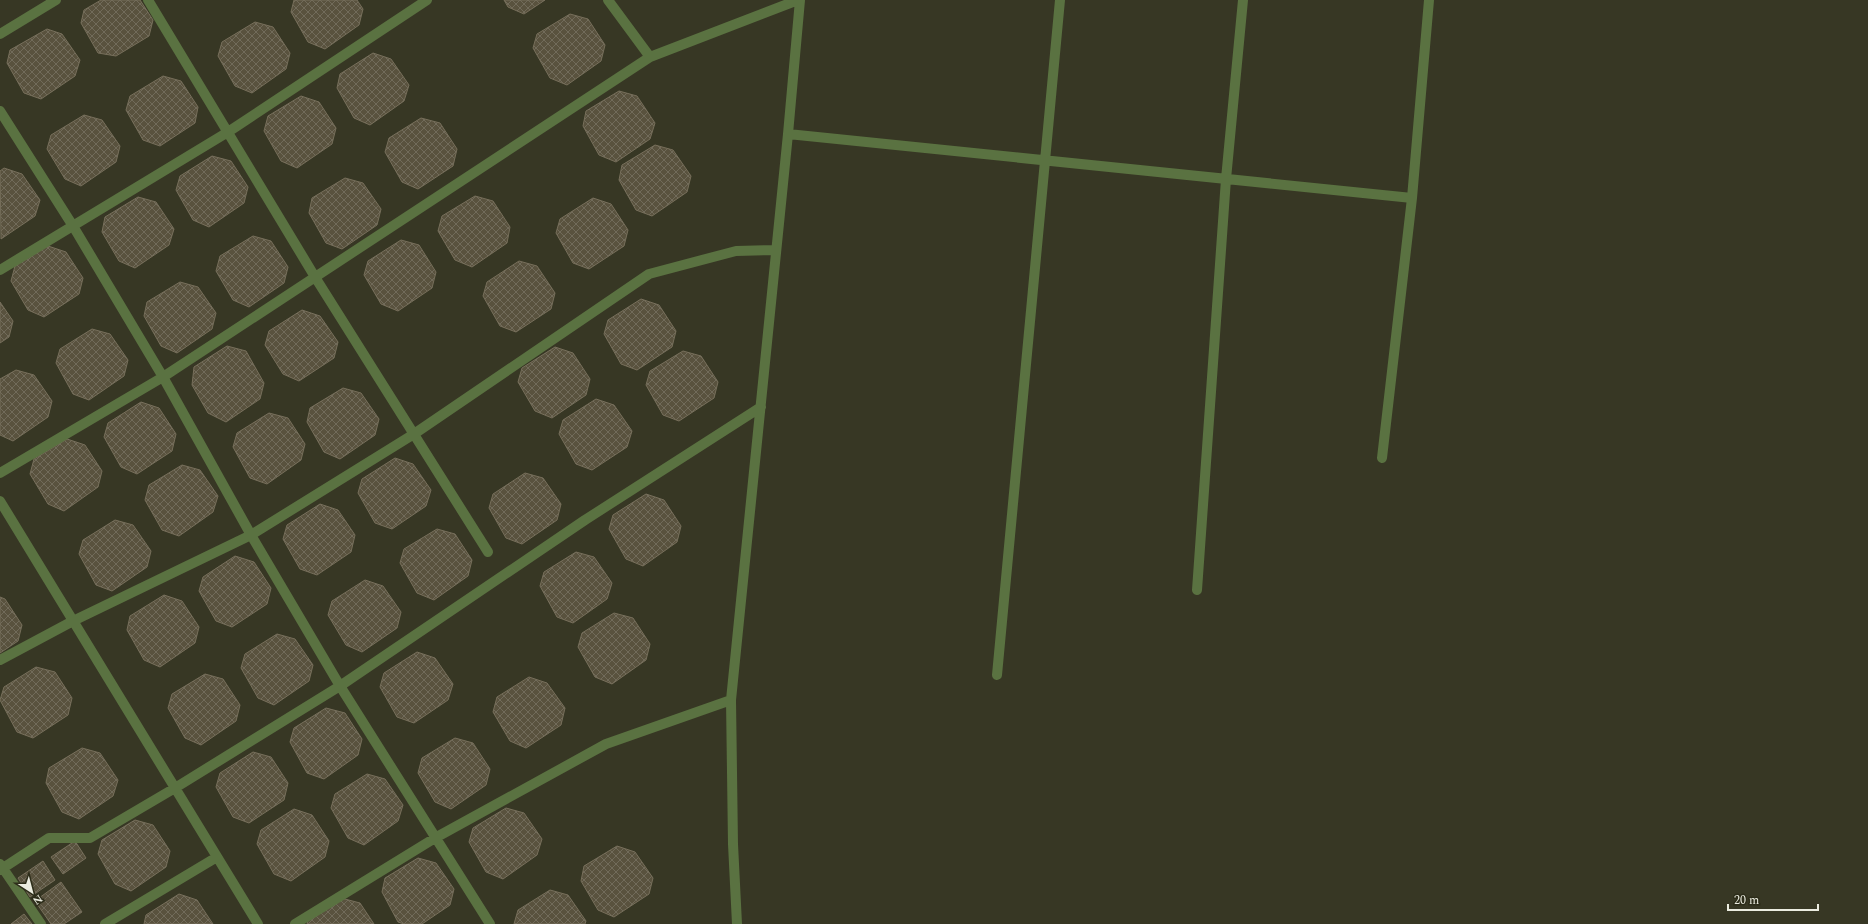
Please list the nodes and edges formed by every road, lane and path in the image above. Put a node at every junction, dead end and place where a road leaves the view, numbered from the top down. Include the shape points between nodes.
1 (56, 0) edge
2 (148, 0) edge
3 (427, 0) edge
4 (608, 0) edge
5 (799, 0) edge
6 (1060, 0) edge
7 (1243, 0) edge
8 (1429, 0) edge
9 (0, 34) edge
10 (650, 57) junction
11 (0, 111) edge
12 (228, 132) junction
13 (788, 134) junction
14 (1044, 160) junction
15 (1226, 179) junction
16 (1412, 198) junction
17 (73, 226) junction
18 (775, 250) junction
19 (0, 270) edge
20 (314, 277) junction
21 (163, 377) junction
22 (761, 407) junction
23 (414, 434) junction
24 (1382, 458) dead end
25 (0, 473) edge
26 (0, 501) edge
27 (251, 535) junction
28 (488, 552) dead end
29 (1197, 590) dead end
30 (73, 621) junction
31 (0, 660) edge
32 (997, 675) dead end
33 (340, 686) junction
34 (730, 700) junction
35 (175, 788) junction
36 (435, 838) junction
37 (218, 857) junction
38 (1, 868) edge
39 (41, 924) edge
40 (105, 924) edge
41 (258, 924) edge
42 (295, 924) edge
43 (490, 924) edge
44 (737, 924) edge

1 - 9 street
2 - 12 street
3 - 12 street
4 - 10 street
5 - 10 street
5 - 13 street
6 - 14 street
7 - 15 street
8 - 16 street
10 - 20 street
11 - 17 street
12 - 17 street
12 - 20 street
13 - 14 street
13 - 18 street
14 - 15 street
14 - 32 street
15 - 16 street
15 - 29 street
16 - 24 street
17 - 19 street
17 - 21 street
18 - 22 street
18 - 23 street via 736,251 649,274
20 - 21 street
20 - 23 street
21 - 25 street
21 - 27 street
22 - 33 street via 578,524
22 - 34 street
23 - 27 street
23 - 28 street
26 - 30 street
27 - 30 street
27 - 33 street
30 - 31 street
30 - 35 street
33 - 35 street
33 - 36 street
34 - 36 street via 606,744
34 - 44 street
35 - 37 street
35 - 38 street via 90,838 49,838
36 - 42 street
36 - 43 street
37 - 40 street
37 - 41 street
38 - 39 street

